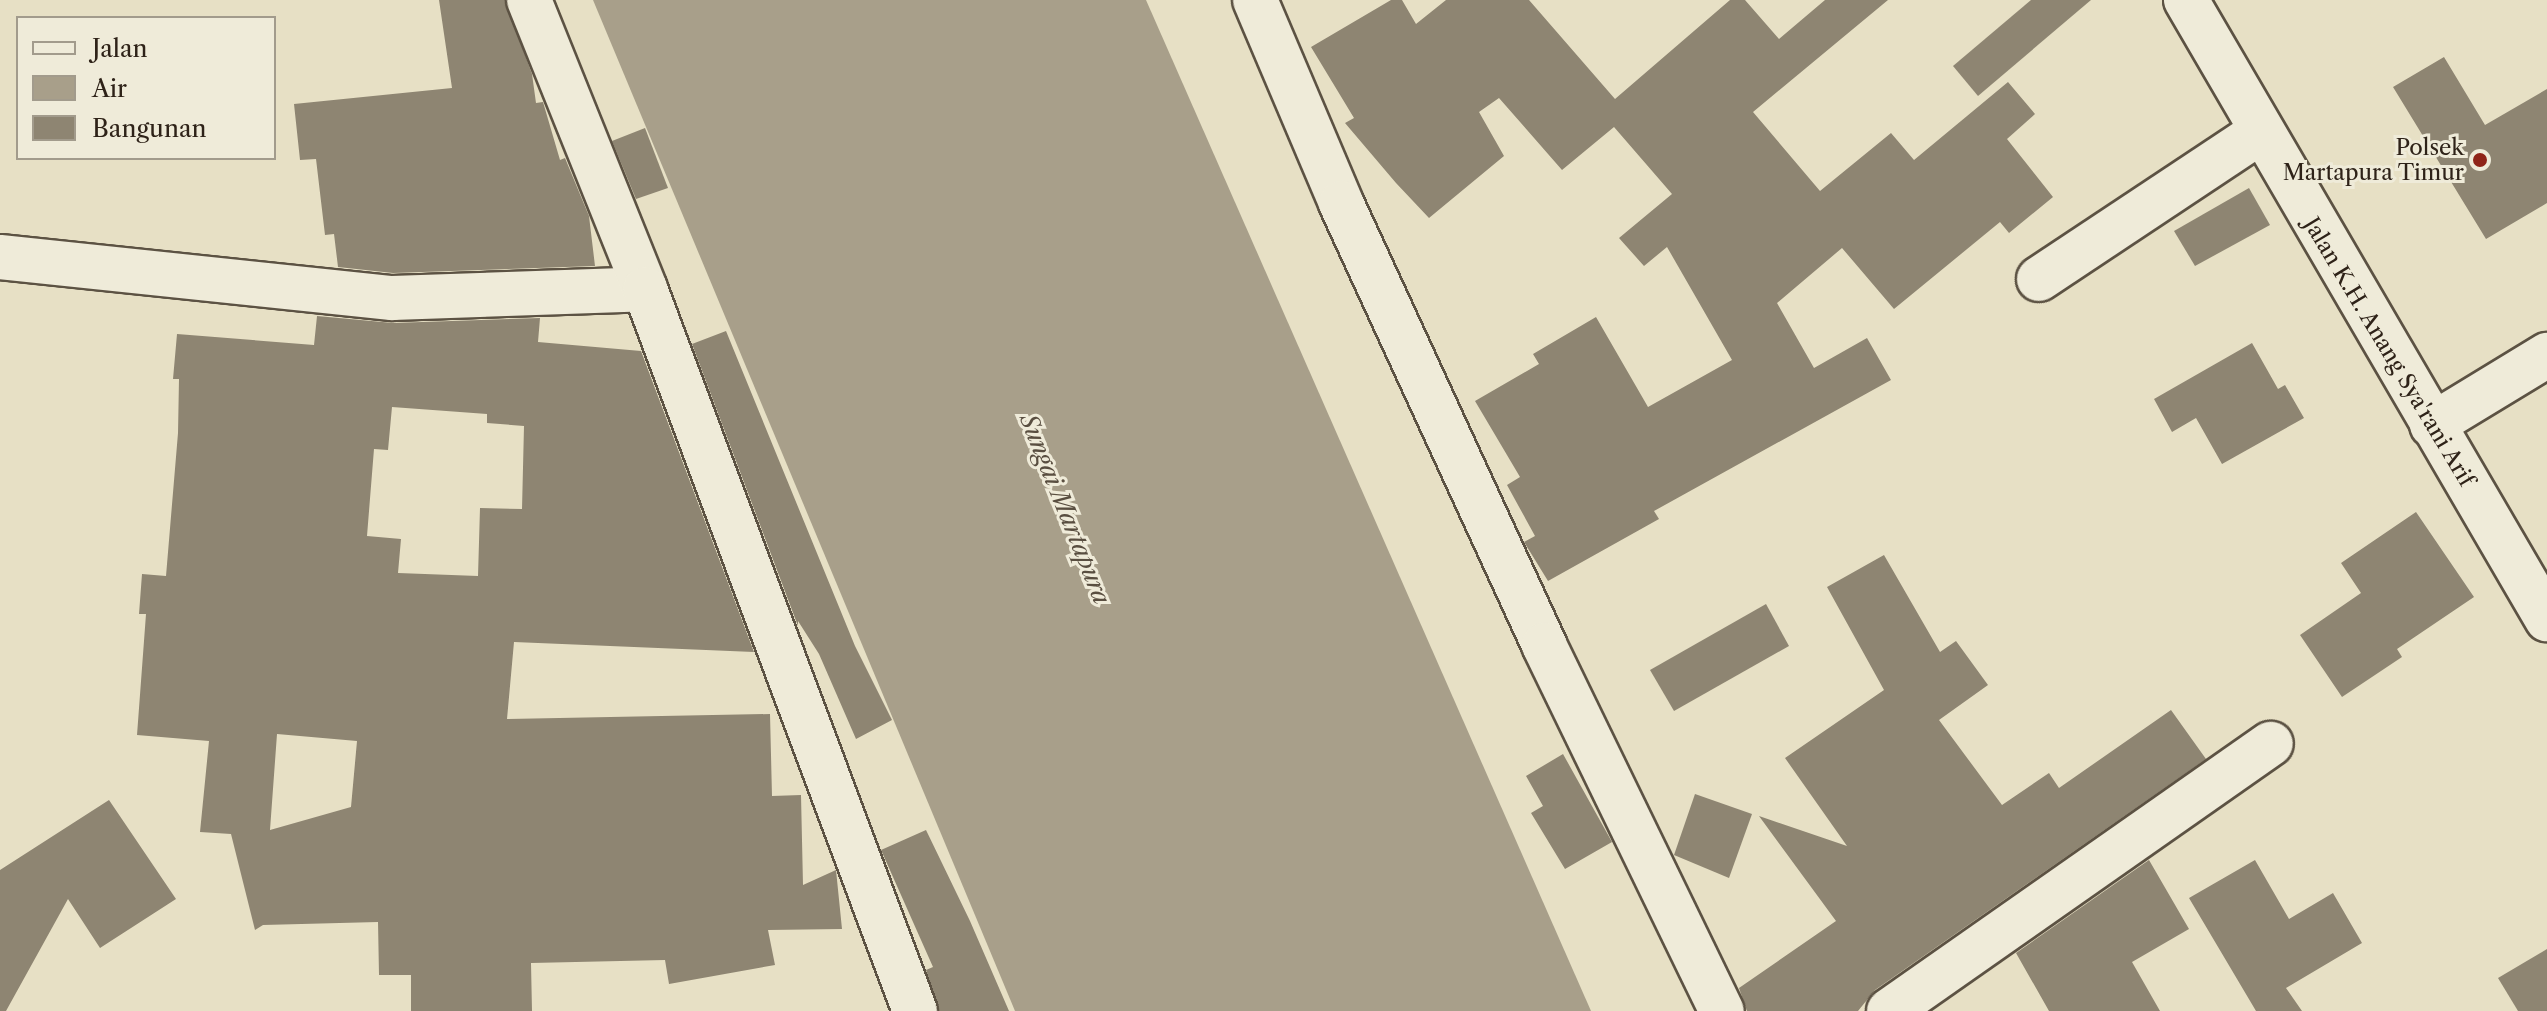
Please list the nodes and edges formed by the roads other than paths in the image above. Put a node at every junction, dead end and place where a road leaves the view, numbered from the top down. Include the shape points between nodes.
1 (529, 0) edge
2 (1255, 0) edge
3 (2186, 0) edge
4 (2259, 133) junction
5 (0, 257) edge
6 (2039, 279) dead end
7 (645, 289) junction
8 (2547, 355) edge
9 (2432, 425) junction
10 (2547, 619) edge
11 (2271, 744) dead end
12 (915, 1011) edge
13 (1722, 1011) edge
14 (1889, 1011) edge

1 - 7 street
2 - 13 street via 1341,203 1544,645
3 - 4 street, Jalan K.H. Anang Sya'rani Arif
4 - 6 street
4 - 9 street, Jalan K.H. Anang Sya'rani Arif
5 - 7 street via 392,298
7 - 12 street
8 - 9 street
9 - 10 street, Jalan K.H. Anang Sya'rani Arif
11 - 14 street

